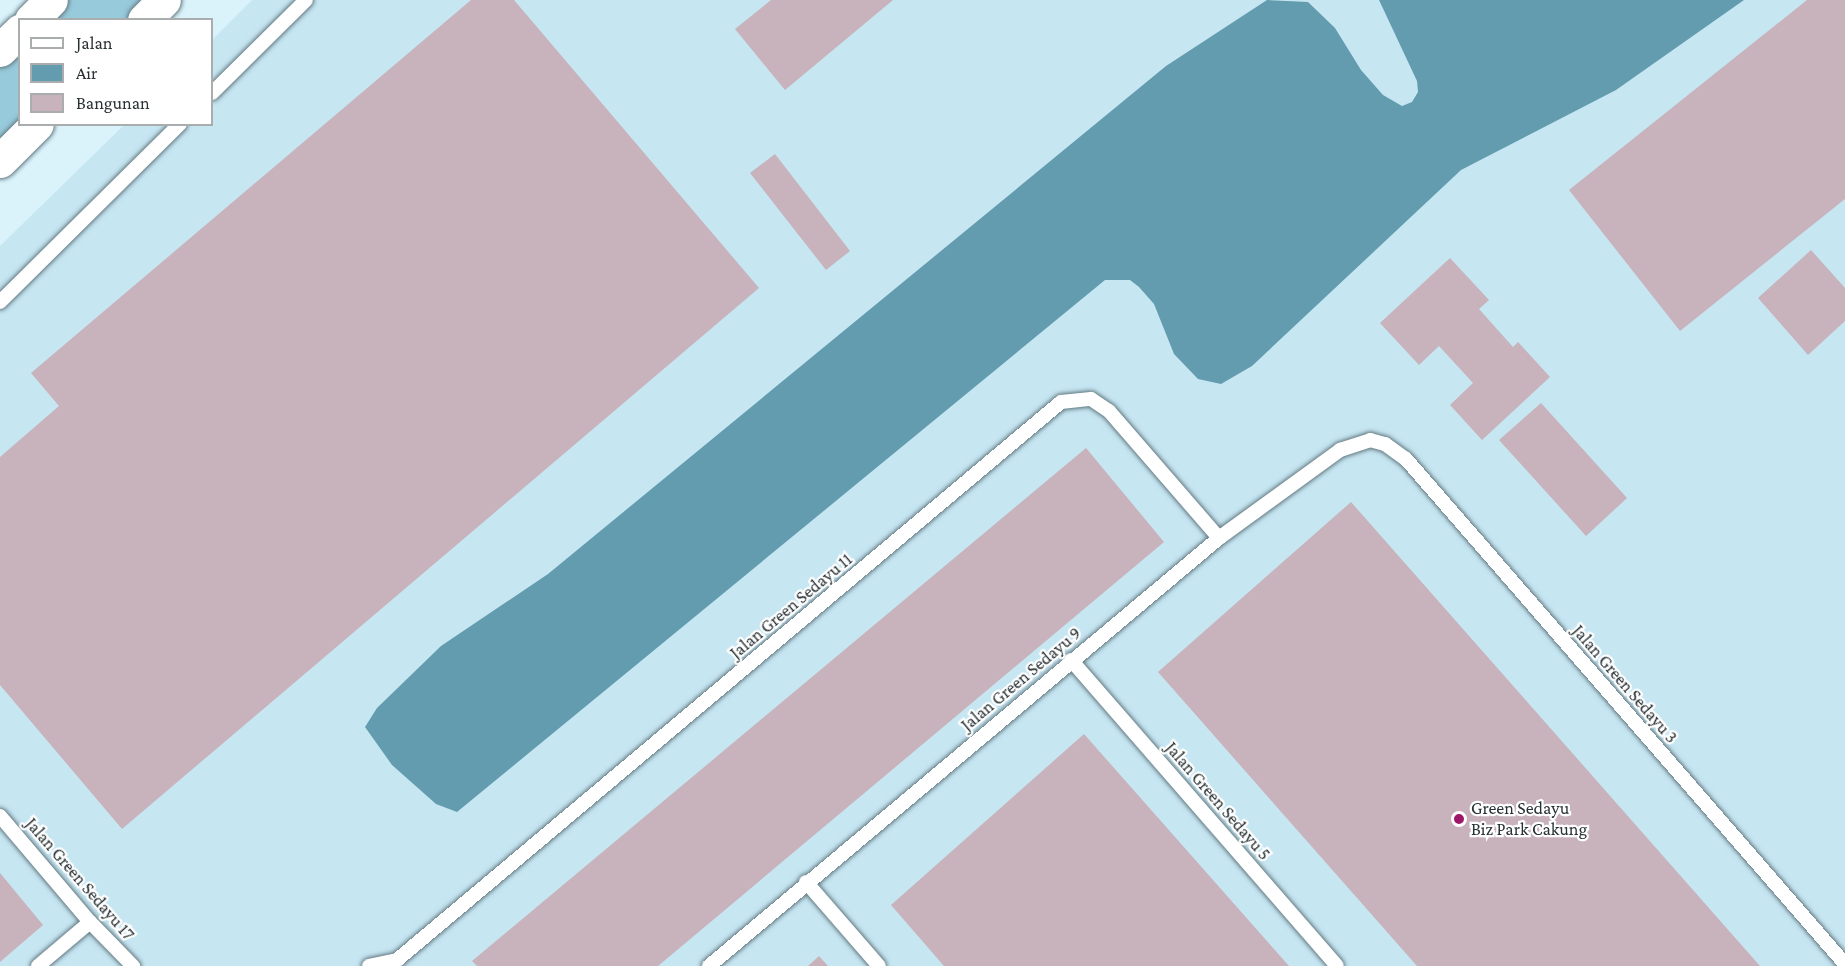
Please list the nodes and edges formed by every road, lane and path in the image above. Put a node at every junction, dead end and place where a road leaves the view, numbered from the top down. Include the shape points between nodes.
1 (51, 0) edge
2 (164, 0) edge
3 (306, 0) edge
4 (33, 18) edge
5 (146, 18) edge
6 (18, 33) edge
7 (0, 50) edge
8 (213, 92) edge
9 (34, 126) edge
10 (178, 126) edge
11 (4, 148) edge
12 (0, 302) edge
13 (1370, 440) joint
14 (1219, 538) junction
15 (1071, 660) junction
16 (0, 816) edge
17 (806, 882) junction
18 (90, 922) junction
19 (399, 963) edge
20 (1845, 964) edge
21 (38, 966) edge
22 (133, 966) edge
23 (369, 966) edge
24 (708, 966) edge
25 (879, 966) edge
26 (1337, 966) edge

1 - 4 street
2 - 5 street
3 - 8 lane
6 - 7 street
9 - 11 street
10 - 12 lane
13 - 14 lane, Jalan Green Sedayu 9 via 1340,450
13 - 20 lane, Jalan Green Sedayu 3 via 1385,444 1406,459
14 - 15 lane, Jalan Green Sedayu 9
14 - 19 lane, Jalan Green Sedayu 11 via 1109,411 1091,399 1061,402
15 - 17 lane, Jalan Green Sedayu 9
15 - 26 lane, Jalan Green Sedayu 5
16 - 18 lane, Jalan Green Sedayu 17
17 - 24 lane, Jalan Green Sedayu 9
17 - 25 lane
18 - 21 lane
18 - 22 lane, Jalan Green Sedayu 17
19 - 23 lane, Jalan Green Sedayu 11

